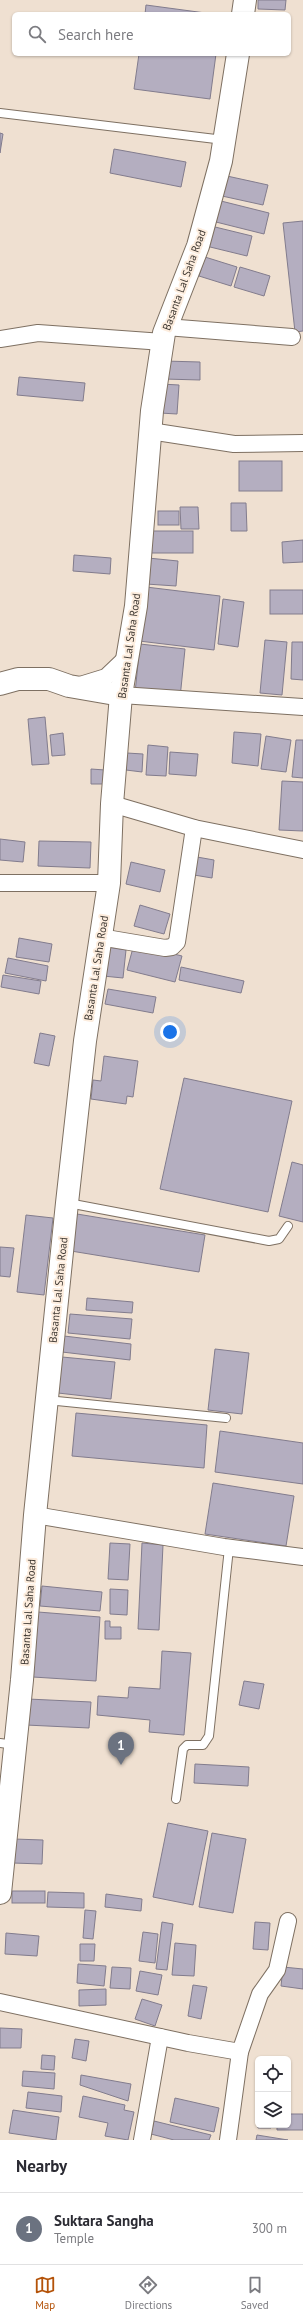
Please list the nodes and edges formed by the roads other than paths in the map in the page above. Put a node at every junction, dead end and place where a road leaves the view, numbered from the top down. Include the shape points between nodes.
1 (245, 0) edge
2 (243, 12) edge
3 (238, 56) edge
4 (0, 113) edge
5 (224, 140) junction
6 (164, 335) junction
7 (292, 337) dead end
8 (0, 339) edge
9 (150, 431) junction
10 (303, 443) edge
11 (128, 656) junction
12 (0, 684) edge
13 (69, 686) junction
14 (121, 695) junction
15 (303, 707) edge
16 (112, 804) junction
17 (194, 828) junction
18 (303, 850) edge
19 (0, 883) edge
20 (109, 883) junction
21 (100, 937) junction
22 (67, 1203) junction
23 (288, 1226) dead end
24 (46, 1400) junction
25 (226, 1418) dead end
26 (35, 1515) junction
27 (229, 1548) junction
28 (303, 1557) edge
29 (8, 1744) edge
30 (176, 1799) dead end
31 (0, 1892) edge
32 (288, 1920) dead end
33 (0, 2002) edge
34 (160, 2036) junction
35 (240, 2052) junction
36 (142, 2140) edge
37 (228, 2140) edge

1 - 2 main road
3 - 5 main road, Basanta Lal Saha Road
4 - 5 lane
5 - 6 main road, Basanta Lal Saha Road via 198,246
6 - 7 street
6 - 8 street via 38,333
6 - 9 main road, Basanta Lal Saha Road
9 - 10 street via 234,444
9 - 11 main road, Basanta Lal Saha Road via 136,606
11 - 13 street via 106,677
11 - 14 main road, Basanta Lal Saha Road
12 - 13 main road via 18,679 49,679
13 - 14 main road
14 - 15 street
14 - 16 main road, Basanta Lal Saha Road
16 - 17 street
16 - 20 main road, Basanta Lal Saha Road
17 - 18 street
17 - 21 street via 177,942 172,947 165,948
19 - 20 street
20 - 21 main road, Basanta Lal Saha Road
21 - 22 main road, Basanta Lal Saha Road via 84,1041
22 - 23 lane via 269,1241 279,1239
22 - 24 main road, Basanta Lal Saha Road
24 - 25 lane
24 - 26 main road, Basanta Lal Saha Road
26 - 27 street
26 - 29 main road, Basanta Lal Saha Road
27 - 28 street
27 - 30 lane via 209,1736 203,1745 186,1745 183,1749
29 - 31 main road, Basanta Lal Saha Road
32 - 35 street via 277,1970 260,1994
33 - 34 street
34 - 35 street
34 - 36 street
35 - 37 street

